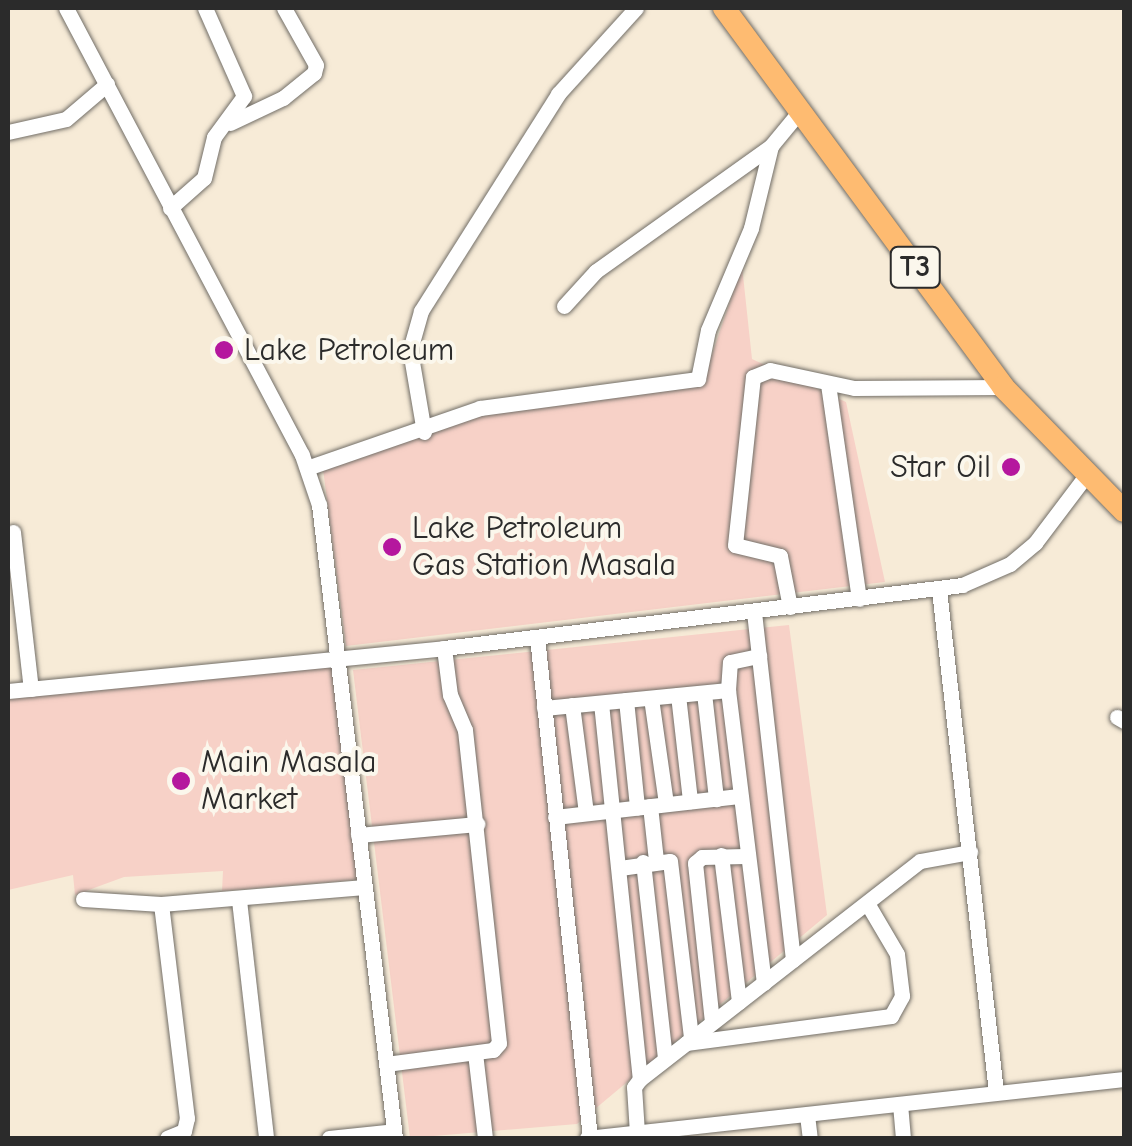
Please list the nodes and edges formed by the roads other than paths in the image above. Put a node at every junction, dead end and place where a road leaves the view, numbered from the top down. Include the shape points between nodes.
1 (66, 8) edge
2 (204, 8) edge
3 (284, 8) edge
4 (636, 8) edge
5 (724, 8) edge
6 (107, 84) junction
7 (800, 111) junction
8 (230, 124) junction
9 (8, 132) edge
10 (771, 146) junction
11 (170, 208) junction
12 (564, 306) dead end
13 (828, 384) junction
14 (1002, 388) junction
15 (424, 432) junction
16 (307, 468) junction
17 (1084, 478) junction
18 (1124, 511) edge
19 (14, 532) dead end
20 (938, 590) junction
21 (859, 598) junction
22 (790, 608) junction
23 (754, 612) junction
24 (537, 637) junction
25 (444, 648) junction
26 (759, 656) junction
27 (338, 658) junction
28 (30, 689) junction
29 (728, 690) junction
30 (8, 691) edge
31 (704, 693) junction
32 (678, 695) junction
33 (651, 698) junction
34 (626, 700) junction
35 (601, 703) junction
36 (572, 706) junction
37 (544, 708) junction
38 (740, 796) junction
39 (716, 799) junction
40 (690, 802) junction
41 (651, 806) junction
42 (613, 810) junction
43 (586, 813) junction
44 (555, 817) junction
45 (477, 824) junction
46 (358, 835) junction
47 (970, 852) junction
48 (721, 855) junction
49 (746, 856) junction
50 (649, 861) junction
51 (620, 868) junction
52 (364, 887) junction
53 (84, 899) dead end
54 (239, 900) junction
55 (867, 903) junction
56 (161, 904) junction
57 (793, 960) junction
58 (764, 983) junction
59 (738, 1002) junction
60 (712, 1022) junction
61 (689, 1040) junction
62 (475, 1052) junction
63 (665, 1059) junction
64 (386, 1064) junction
65 (1124, 1078) edge
66 (640, 1079) junction
67 (996, 1092) junction
68 (900, 1104) junction
69 (807, 1114) junction
70 (637, 1133) junction
71 (394, 1135) edge
72 (167, 1138) edge
73 (266, 1138) edge
74 (329, 1138) edge
75 (486, 1138) edge
76 (588, 1138) edge
77 (810, 1138) edge
78 (903, 1138) edge

1 - 6 street
2 - 8 street via 242,83
3 - 8 street via 316,65 314,73 283,98
4 - 15 street via 558,94 422,311 410,350
5 - 7 highway, T3
6 - 9 street via 66,119
6 - 11 street
7 - 10 street
7 - 14 highway, T3
8 - 11 street via 214,137 204,178
10 - 12 street via 596,271
10 - 15 street via 751,228 708,330 698,379 480,408
11 - 16 street
13 - 14 street
13 - 21 street
13 - 22 street via 770,370 749,385 736,545 780,556
14 - 17 highway, T3
15 - 16 street
16 - 27 street via 320,505
17 - 18 highway, T3
17 - 20 street via 1010,564
19 - 28 street
20 - 21 street
20 - 47 street
21 - 22 street
22 - 23 street
23 - 24 street
23 - 26 street
24 - 25 street
24 - 37 street
25 - 27 street
25 - 45 street via 450,695 465,730
26 - 29 street via 730,662
26 - 57 street
27 - 28 street
27 - 46 street
28 - 30 street
29 - 31 street
29 - 38 street
31 - 32 street
31 - 39 street
32 - 33 street
32 - 40 street
33 - 34 street
33 - 41 street
34 - 35 street
34 - 41 street
35 - 36 street
35 - 42 street
36 - 37 street
36 - 43 street
37 - 44 street
38 - 39 street
38 - 49 street
39 - 40 street
40 - 41 street
41 - 42 street
41 - 50 street
42 - 43 street
42 - 51 street
43 - 44 street
44 - 76 street
45 - 46 street
45 - 62 street via 499,1037 497,1047
46 - 52 street
47 - 55 street via 920,861
47 - 67 street
48 - 49 street
48 - 59 street
48 - 60 street via 695,863
49 - 58 street
50 - 51 street
50 - 61 street via 672,864
50 - 63 street
51 - 66 street
52 - 54 street
52 - 64 street
53 - 56 street
54 - 56 street
54 - 73 street
55 - 57 street
55 - 61 street via 897,954 903,989 891,1016
56 - 72 street via 187,1118 184,1131
57 - 58 street
58 - 59 street
59 - 60 street
60 - 61 street
61 - 63 street
62 - 64 street
62 - 75 street
63 - 66 street
64 - 71 street
65 - 67 street
66 - 70 street via 634,1087
67 - 68 street
68 - 69 street
68 - 78 street
69 - 70 street
69 - 77 street
70 - 76 street
71 - 74 street

